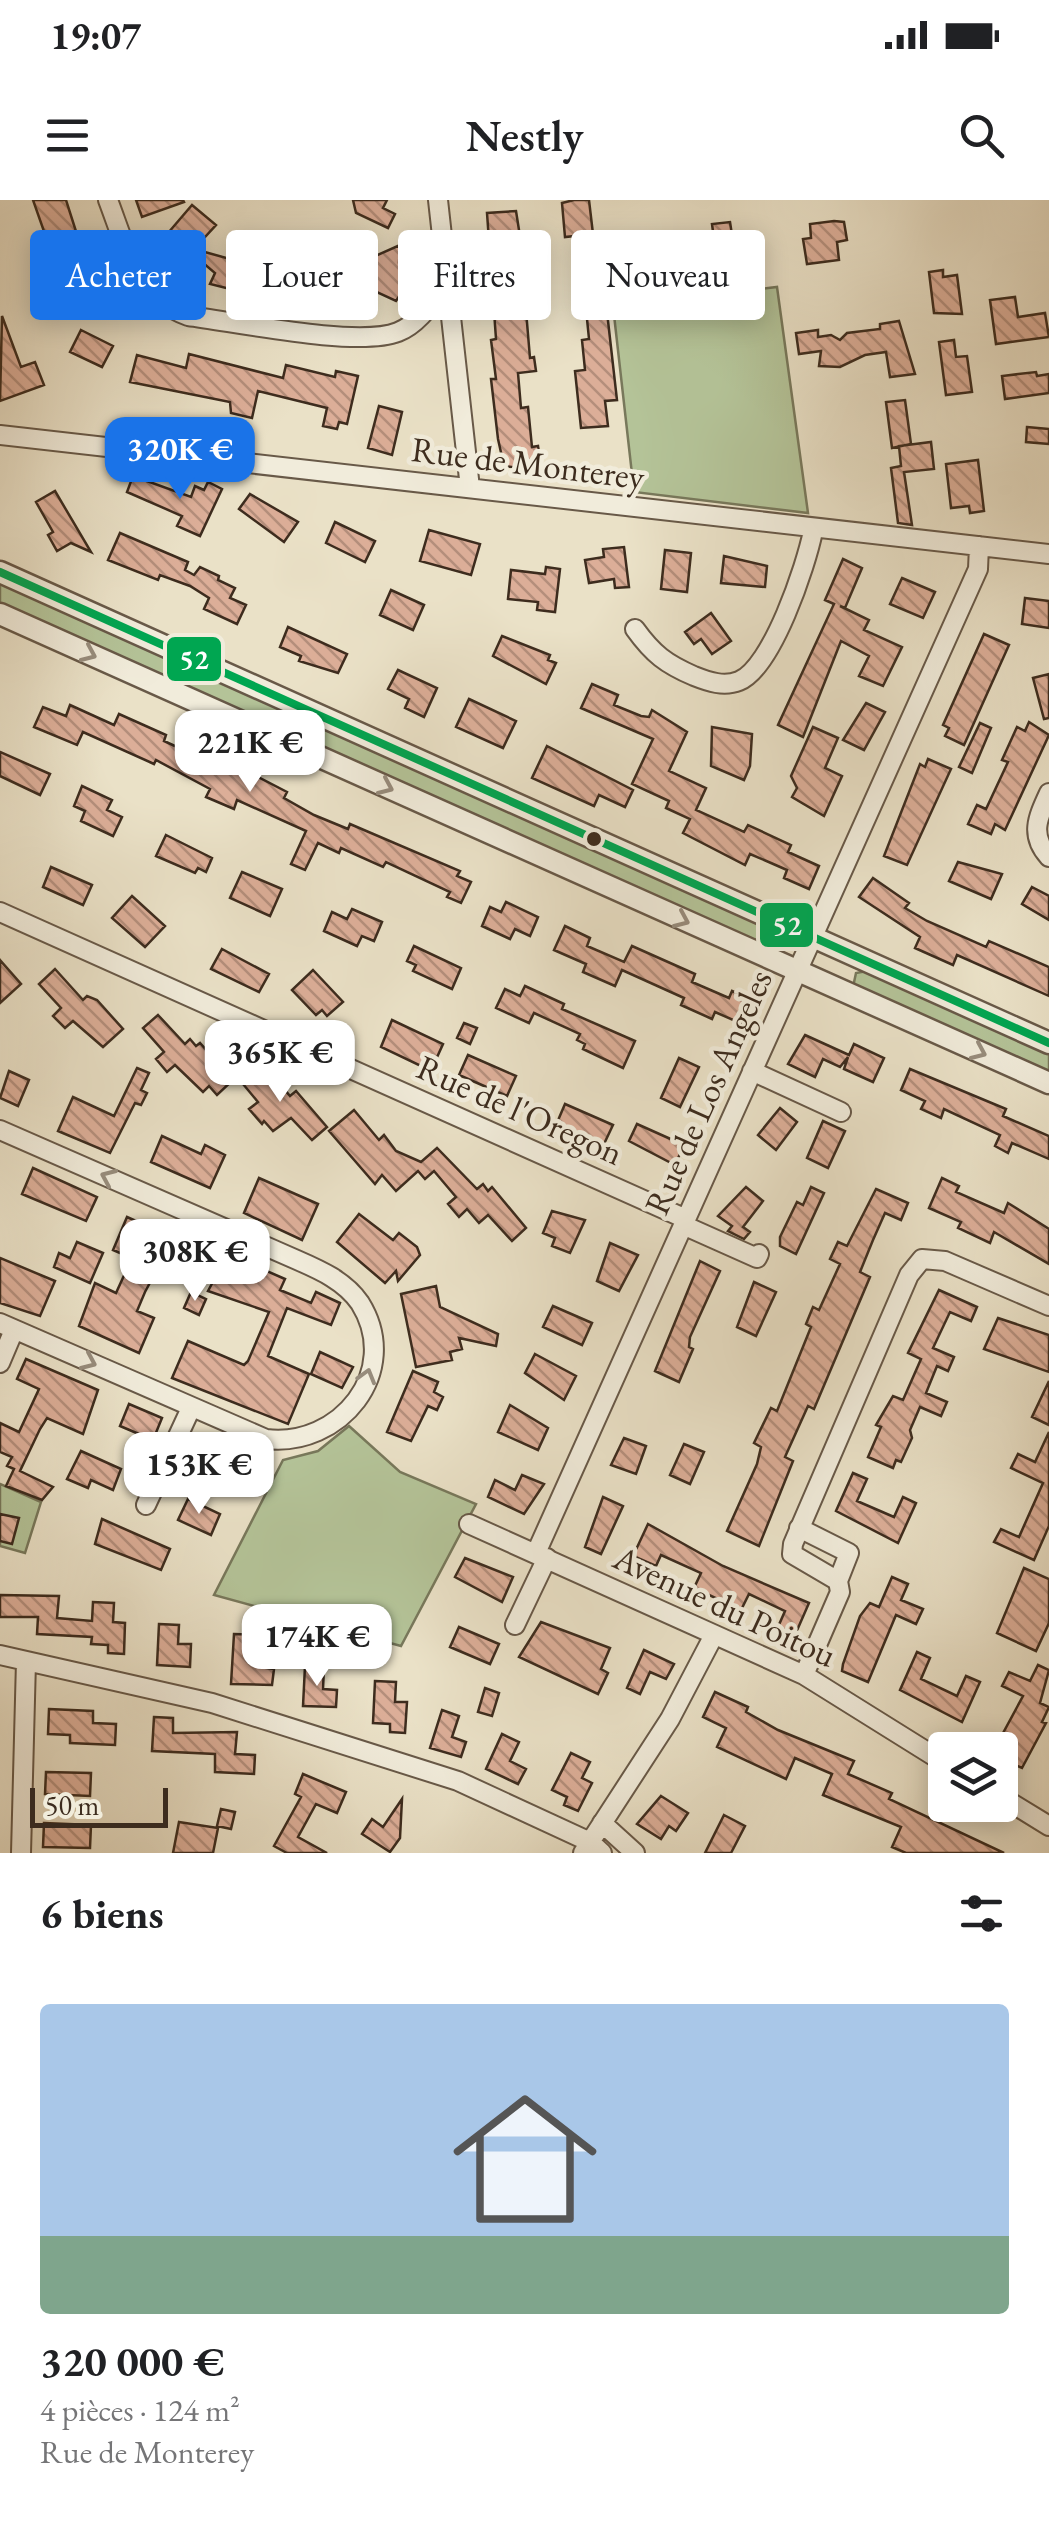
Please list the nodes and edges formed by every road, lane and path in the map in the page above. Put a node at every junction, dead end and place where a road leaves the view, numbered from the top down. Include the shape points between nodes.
1 (108, 200) edge
2 (438, 200) edge
3 (441, 230) edge
4 (415, 320) edge
5 (451, 320) edge
6 (0, 436) edge
7 (470, 488) junction
8 (813, 531) junction
9 (979, 546) junction
10 (1049, 554) edge
11 (0, 572) edge
12 (0, 614) edge
13 (635, 630) dead end
14 (1049, 792) edge
15 (1049, 857) edge
16 (0, 912) edge
17 (812, 938) junction
18 (798, 972) junction
19 (1049, 1043) edge
20 (752, 1071) junction
21 (1049, 1084) edge
22 (841, 1112) dead end
23 (0, 1130) edge
24 (685, 1222) junction
25 (759, 1254) dead end
26 (1049, 1306) edge
27 (7, 1326) edge
28 (0, 1363) edge
29 (191, 1408) junction
30 (146, 1505) dead end
31 (470, 1524) dead end
32 (800, 1528) junction
33 (541, 1556) junction
34 (838, 1581) junction
35 (515, 1625) dead end
36 (714, 1635) junction
37 (0, 1655) edge
38 (26, 1661) junction
39 (804, 1674) junction
40 (928, 1752) edge
41 (1018, 1806) edge
42 (1048, 1822) edge
43 (602, 1823) junction
44 (592, 1849) edge
45 (21, 1853) edge
46 (635, 1853) edge

1 - 4 street via 130,260 165,308 366,338 398,332
2 - 3 street
5 - 7 street
6 - 7 street, Rue de Monterey
7 - 8 street, Rue de Monterey
8 - 9 street, Rue de Monterey
8 - 13 street via 808,560 761,664 742,680 705,680 656,658
9 - 10 street, Rue de Monterey
9 - 17 street, Rue de Los Angeles via 978,569
11 - 17 street
12 -> 18 street
14 - 15 street via 1036,822 1037,840
16 - 24 street, Rue de l'Oregon
17 - 18 street, Rue de Los Angeles
17 - 19 street
18 - 20 street, Rue de Los Angeles
18 -> 21 street
20 - 22 street
20 - 24 street, Rue de Los Angeles
29 -> 23 street via 279,1441 314,1435 342,1419 370,1376 370,1325 360,1303 322,1271
24 - 25 street, Rue de l'Oregon
24 - 33 street, Rue de Los Angeles
26 - 32 street via 945,1261 922,1258
27 - 28 street
27 -> 29 street
29 - 30 street
31 - 33 street, Avenue du Poitou
32 - 34 street via 792,1554
32 - 34 street via 849,1552
33 - 35 street, Rue de Los Angeles
33 - 36 street, Avenue du Poitou
34 - 39 street via 840,1592
36 - 39 street, Avenue du Poitou
36 - 43 street
37 - 38 street
38 - 44 street via 212,1703 458,1781
38 - 45 street
39 - 40 street, Avenue du Poitou
41 - 42 street
43 - 44 street
43 - 46 street

